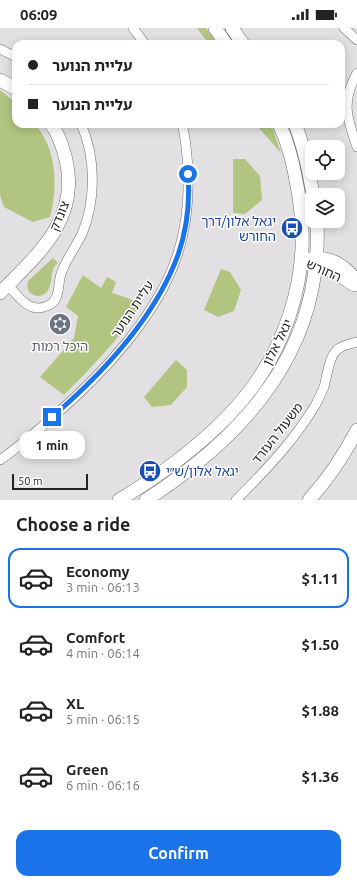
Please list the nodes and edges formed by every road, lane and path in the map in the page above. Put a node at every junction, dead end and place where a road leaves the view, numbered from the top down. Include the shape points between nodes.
1 (133, 28) edge
2 (344, 28) edge
3 (227, 32) edge
4 (142, 40) edge
5 (238, 40) edge
6 (357, 40) edge
7 (0, 49) edge
8 (12, 55) edge
9 (357, 73) edge
10 (0, 80) edge
11 (12, 87) edge
12 (53, 128) edge
13 (83, 128) edge
14 (183, 128) edge
15 (281, 128) edge
16 (296, 128) edge
17 (357, 147) edge
18 (312, 188) edge
19 (317, 228) edge
20 (302, 261) junction
21 (316, 262) junction
22 (357, 282) edge
23 (357, 288) edge
24 (4, 289) edge
25 (357, 342) edge
26 (357, 430) edge
27 (0, 460) edge
28 (119, 500) edge
29 (146, 500) edge
30 (236, 500) edge
31 (309, 500) edge

1 - 4 street
2 - 6 street
3 - 5 street
7 - 8 street
9 - 17 street via 351,84 346,105
10 - 11 street
12 - 24 street, צונדק via 60,139 68,169 66,200 55,230 47,243
13 - 24 street via 90,153 92,193 88,218 61,273 57,295 49,305 31,308
14 - 27 street, עליית הנוער via 189,189 184,234 171,273 159,295 131,336 98,374 61,410
15 - 20 street, יגאל אלון via 297,188 302,225
16 - 18 street
19 - 21 street, יגאל אלון
20 - 21 street, החורש
20 - 28 street, יגאל אלון via 290,316 269,359 245,397 192,448 166,469
21 - 22 street, החורש via 336,262 345,267
21 - 23 street, החורש
21 - 29 street, יגאל אלון via 304,321 282,366 260,401 206,456
25 - 30 street, משעול העזרד via 336,350 324,387 292,439
26 - 31 street via 331,473

